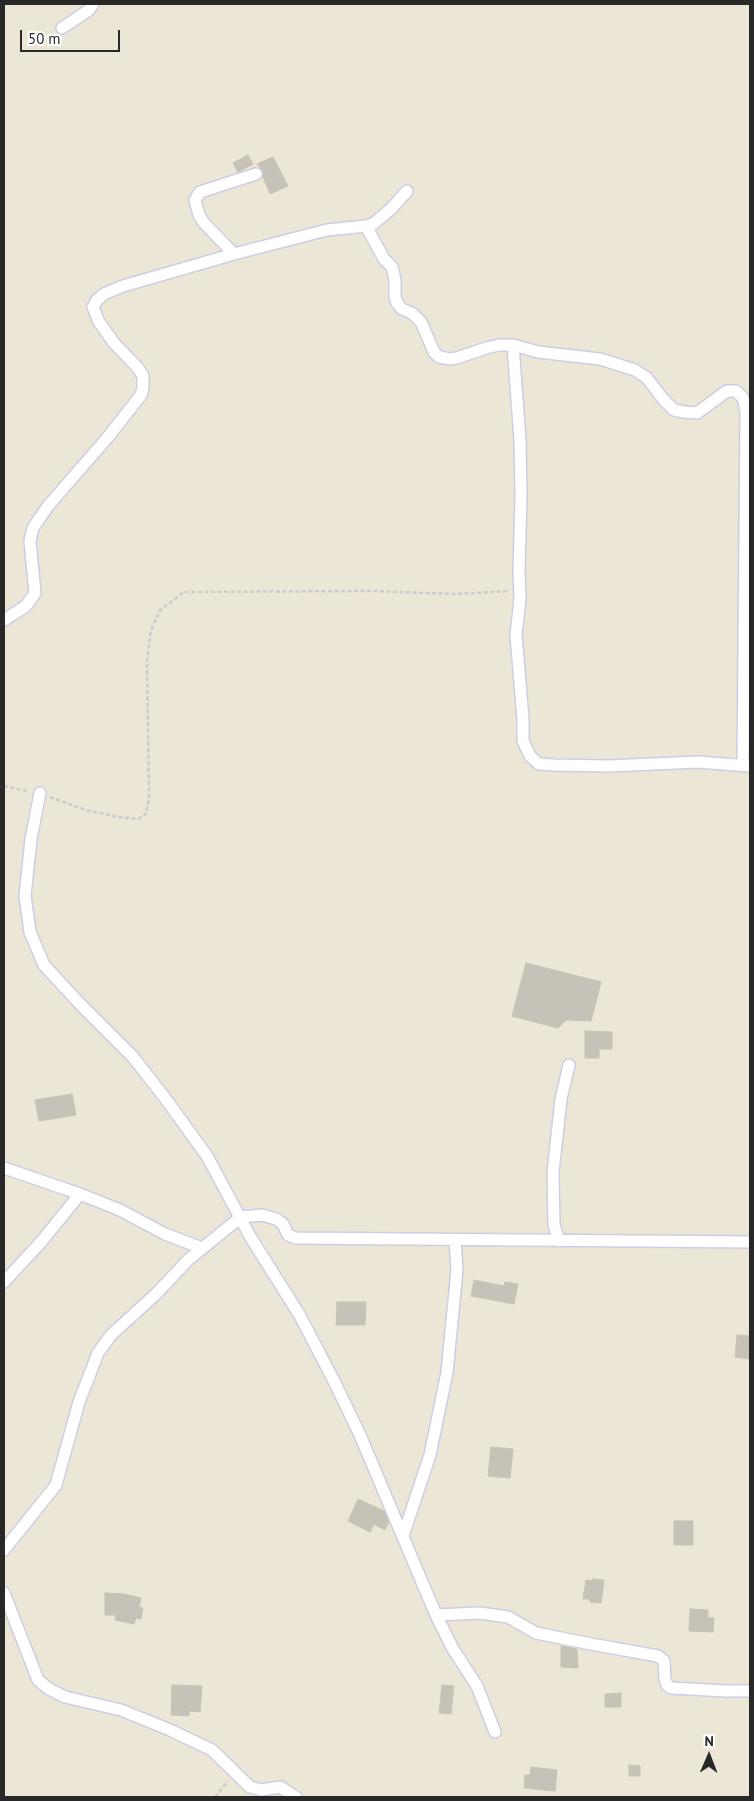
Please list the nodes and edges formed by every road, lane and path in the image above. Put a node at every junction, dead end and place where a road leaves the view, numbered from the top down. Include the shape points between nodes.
1 (93, 4) edge
2 (62, 28) dead end
3 (256, 174) dead end
4 (407, 190) dead end
5 (366, 226) junction
6 (234, 254) junction
7 (513, 345) junction
8 (520, 599) junction
9 (4, 620) edge
10 (746, 766) edge
11 (4, 786) edge
12 (40, 793) junction
13 (569, 1065) dead end
14 (4, 1168) edge
15 (80, 1194) junction
16 (241, 1217) junction
17 (455, 1240) junction
18 (559, 1241) junction
19 (750, 1242) edge
20 (202, 1248) junction
21 (4, 1282) edge
22 (403, 1536) junction
23 (4, 1550) edge
24 (4, 1593) edge
25 (436, 1615) junction
26 (750, 1691) edge
27 (495, 1732) dead end
28 (235, 1771) junction
29 (215, 1797) edge
30 (296, 1797) edge

1 - 2 street
3 - 6 street via 200,192 195,200 204,223
4 - 5 street via 391,209
5 - 6 street via 326,230
5 - 7 street via 392,267 397,303 421,322 438,356 457,358 486,348
6 - 9 street via 123,286 104,294 94,303 94,313 99,322 143,376 143,388 141,395 48,506 34,528 30,541 35,593 26,606
7 - 8 street via 522,496
7 - 10 street via 624,365 647,378 674,410 696,413 727,391 736,391 742,398 746,411
8 - 10 street via 516,635 523,741 530,756 539,764 609,766 698,762
8 - 12 path via 512,591 458,594 184,592 160,610 152,630 146,670 149,798 146,814 138,819 118,817 86,810
11 - 12 path
12 - 16 street via 25,896 30,932 44,965 133,1057 166,1098 207,1156
13 - 18 street via 561,1100 553,1172 554,1225
14 - 15 street
15 - 20 street
15 - 21 street
16 - 17 street via 262,1215 276,1219 283,1224 288,1235 296,1238
16 - 20 street
16 - 22 street via 299,1314 334,1381
17 - 18 street
17 - 22 street via 457,1270 447,1372 430,1455
18 - 19 street
20 - 23 street via 111,1335 98,1353 79,1402 56,1485
22 - 25 street
24 - 28 street via 38,1680 49,1689 65,1697 121,1710 170,1730 212,1750
25 - 26 street via 480,1613 508,1617 536,1633 658,1656 664,1661 665,1679 671,1688
25 - 27 street via 477,1686
28 - 29 path
28 - 30 street via 255,1790 280,1788

